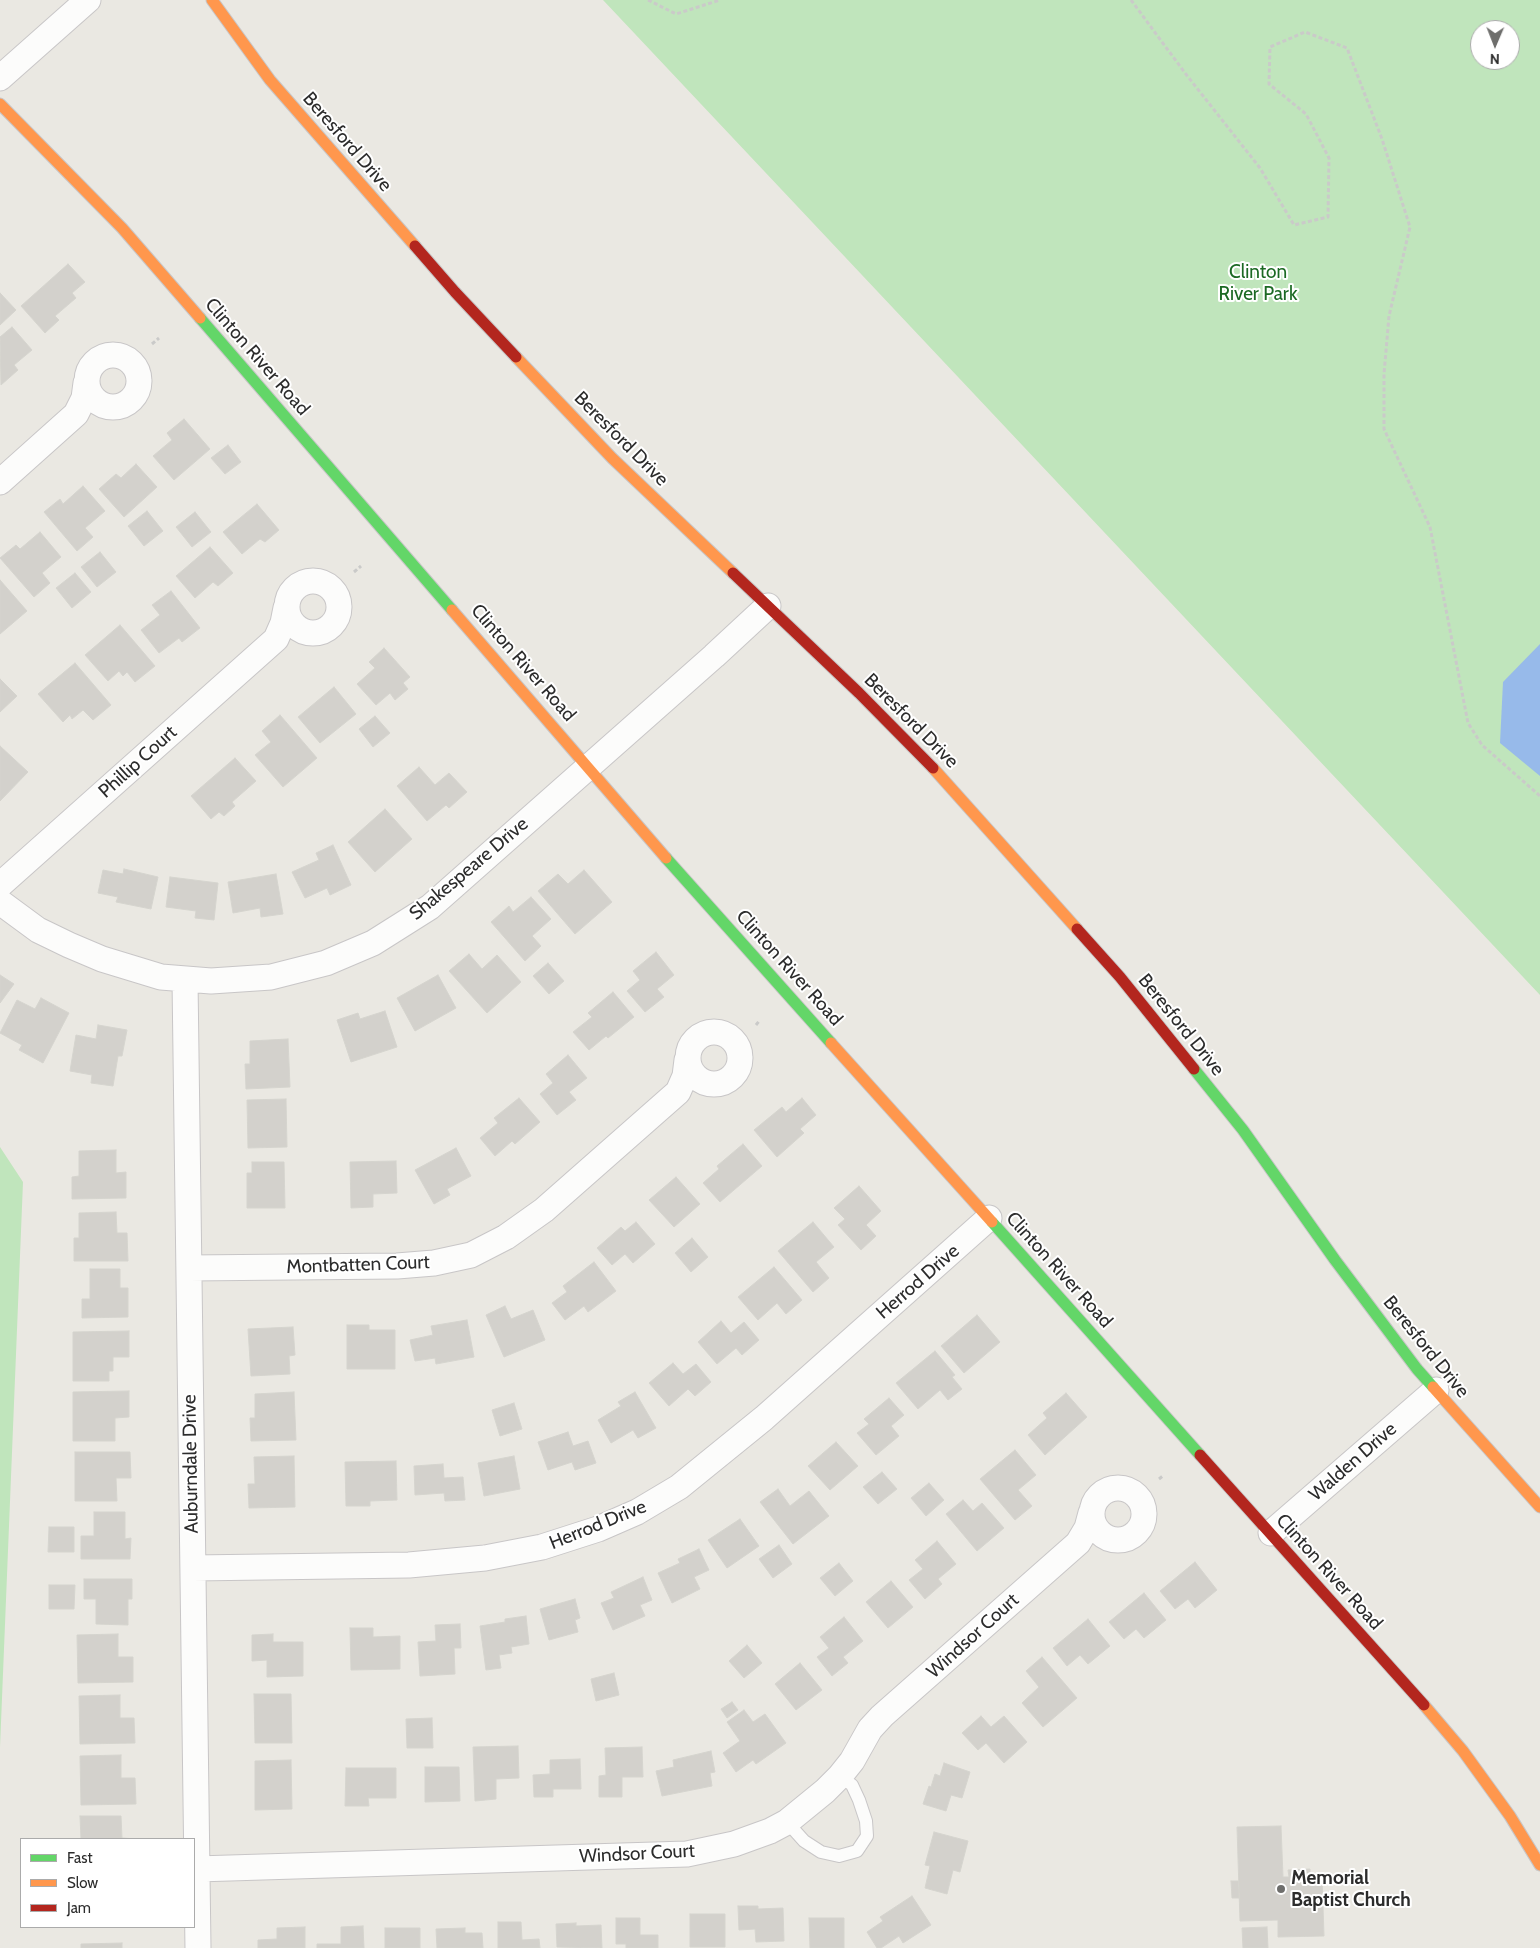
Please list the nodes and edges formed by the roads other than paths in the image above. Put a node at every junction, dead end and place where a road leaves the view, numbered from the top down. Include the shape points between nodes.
1 (88, 0) edge
2 (212, 0) edge
3 (0, 78) edge
4 (0, 104) edge
5 (86, 383) junction
6 (109, 407) junction
7 (76, 414) junction
8 (0, 482) edge
9 (768, 606) junction
10 (286, 608) junction
11 (308, 633) junction
12 (276, 639) junction
13 (588, 766) junction
14 (0, 885) edge
15 (0, 902) edge
16 (185, 980) junction
17 (687, 1060) junction
18 (710, 1085) junction
19 (678, 1092) junction
20 (989, 1218) junction
21 (189, 1268) junction
22 (1436, 1390) junction
23 (1540, 1507) edge
24 (1091, 1513) junction
25 (1271, 1533) junction
26 (1111, 1539) junction
27 (1078, 1543) junction
28 (193, 1568) junction
29 (840, 1776) junction
30 (787, 1822) junction
31 (1540, 1865) edge
32 (197, 1869) junction
33 (198, 1948) edge

1 - 3 street
2 - 9 street, Beresford Drive via 270,80 455,292 612,458
4 - 13 street, Clinton River Road via 122,228
5 - 6 street via 94,399
5 - 6 street via 91,366 97,359 114,354 130,360 139,374 138,391 126,404
5 - 7 street via 84,398
6 - 7 street
7 - 8 street
9 - 13 street, Shakespeare Drive
9 - 22 street, Beresford Drive via 939,774 1120,977 1243,1130 1335,1260
10 - 11 street via 293,624
10 - 11 street, Phillip Court via 291,591 305,581 322,582 336,592 340,609 333,625 326,630
10 - 12 street, Phillip Court via 284,623
11 - 12 street, Phillip Court
12 - 14 street, Phillip Court
13 - 16 street, Shakespeare Drive via 430,907 373,943 326,963 271,976
13 - 20 street, Clinton River Road via 686,881
15 - 16 street, Shakespeare Drive via 38,930 68,946 161,977
16 - 21 street, Auburndale Drive
17 - 18 street via 695,1076
17 - 18 street, Montbatten Court via 688,1051 698,1037 714,1032 731,1037 740,1052 739,1068 727,1081
17 - 19 street, Montbatten Court
18 - 19 street, Montbatten Court
19 - 21 street, Montbatten Court via 544,1210 506,1238 471,1255 397,1266
20 - 25 street, Clinton River Road
20 - 28 street, Herrod Drive via 764,1418 679,1487 637,1512 542,1547 485,1558 409,1564
21 - 28 street, Auburndale Drive
22 - 23 street, Beresford Drive
22 - 25 street, Walden Drive
24 - 26 street via 1096,1529
24 - 26 street, Windsor Court via 1098,1496 1112,1487 1129,1489 1142,1501 1144,1518 1136,1533 1120,1540
24 - 27 street, Windsor Court
25 - 31 street, Clinton River Road via 1463,1751 1510,1816
26 - 27 street, Windsor Court
27 - 29 street, Windsor Court via 882,1716
28 - 32 street, Auburndale Drive
29 - 30 street, Windsor Court
29 - 30 lane via 852,1785 866,1821 867,1836 857,1850 839,1856 821,1852 804,1841
30 - 32 street, Windsor Court via 734,1844 687,1854
32 - 33 street, Auburndale Drive

